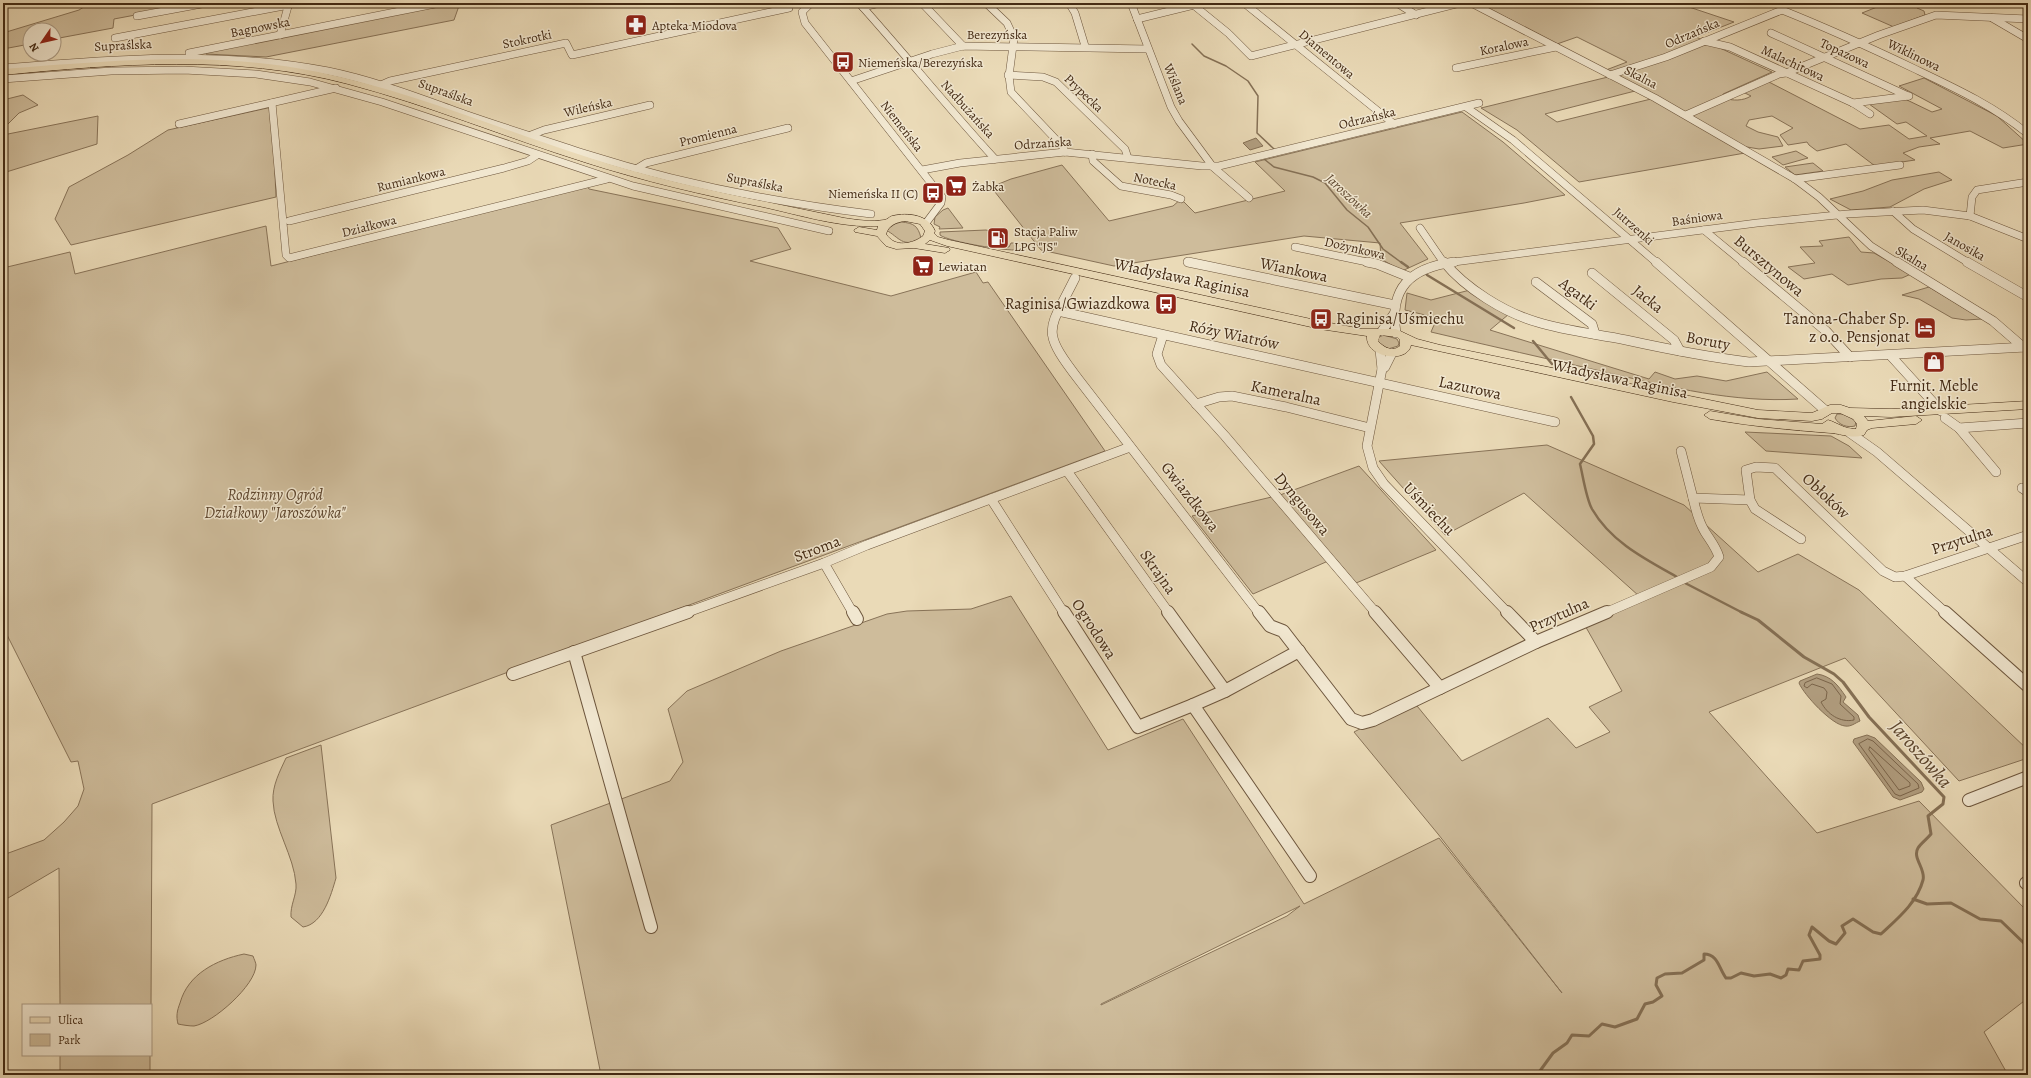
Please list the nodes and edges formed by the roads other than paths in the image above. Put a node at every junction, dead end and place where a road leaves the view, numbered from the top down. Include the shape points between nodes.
1 (207, 3) edge
2 (440, 3) edge
3 (811, 3) edge
4 (880, 3) edge
5 (922, 3) edge
6 (986, 3) edge
7 (1069, 3) edge
8 (1131, 3) edge
9 (1244, 3) edge
10 (1397, 3) edge
11 (1460, 3) edge
12 (1471, 3) edge
13 (1776, 3) edge
14 (289, 4) edge
15 (1193, 4) edge
16 (787, 5) edge
17 (861, 5) edge
18 (1782, 10) junction
19 (793, 15) dead end
20 (1416, 15) junction
21 (137, 16) dead end
22 (1990, 17) junction
23 (1138, 19) junction
24 (2028, 19) edge
25 (797, 21) dead end
26 (1771, 33) dead end
27 (280, 35) junction
28 (115, 38) dead end
29 (2028, 39) edge
30 (1703, 41) junction
31 (1862, 43) junction
32 (1298, 45) junction
33 (962, 46) junction
34 (1015, 46) junction
35 (1084, 46) junction
36 (1556, 47) junction
37 (1148, 49) junction
38 (178, 57) junction
39 (1826, 57) junction
40 (911, 61) junction
41 (837, 63) junction
42 (3, 68) edge
43 (1456, 68) dead end
44 (3, 72) edge
45 (1786, 73) junction
46 (1008, 75) junction
47 (1610, 75) junction
48 (3, 76) edge
49 (3, 79) edge
50 (851, 81) junction
51 (381, 84) junction
52 (336, 88) junction
53 (272, 102) junction
54 (1479, 103) dead end
55 (1853, 103) junction
56 (650, 105) dead end
57 (1466, 106) junction
58 (1870, 114) dead end
59 (1686, 115) junction
60 (178, 124) dead end
61 (1394, 124) junction
62 (788, 128) dead end
63 (2028, 134) edge
64 (531, 135) junction
65 (1065, 152) junction
66 (1092, 154) junction
67 (537, 155) junction
68 (1128, 158) junction
69 (995, 159) junction
70 (1900, 165) dead end
71 (1213, 166) junction
72 (636, 169) junction
73 (922, 170) junction
74 (607, 179) junction
75 (1796, 179) junction
76 (2028, 182) edge
77 (1248, 198) dead end
78 (1181, 200) dead end
79 (940, 204) junction
80 (1893, 211) junction
81 (872, 214) dead end
82 (1838, 215) junction
83 (1970, 216) junction
84 (914, 218) junction
85 (289, 221) dead end
86 (888, 223) junction
87 (926, 223) junction
88 (1420, 228) dead end
89 (2028, 229) edge
90 (1704, 230) junction
91 (829, 231) dead end
92 (881, 234) junction
93 (930, 234) junction
94 (2018, 234) junction
95 (2028, 239) edge
96 (1631, 240) junction
97 (915, 245) junction
98 (1295, 247) dead end
99 (985, 255) junction
100 (1188, 262) dead end
101 (1445, 262) junction
102 (1592, 273) dead end
103 (1408, 277) junction
104 (1075, 278) junction
105 (1536, 282) dead end
106 (2028, 296) edge
107 (1394, 310) junction
108 (1058, 311) junction
109 (1379, 332) junction
110 (1594, 334) junction
111 (1163, 335) junction
112 (1399, 335) junction
113 (2026, 347) edge
114 (1378, 349) junction
115 (1680, 351) junction
116 (1396, 352) junction
117 (1890, 355) junction
118 (1850, 357) junction
119 (1770, 361) junction
120 (1382, 369) junction
121 (1379, 384) junction
122 (1196, 404) junction
123 (2028, 405) edge
124 (1829, 410) junction
125 (1850, 412) junction
126 (2028, 413) edge
127 (1943, 414) junction
128 (1555, 422) dead end
129 (2028, 423) edge
130 (1370, 428) junction
131 (1958, 428) junction
132 (1835, 429) junction
133 (1858, 431) junction
134 (1130, 448) junction
135 (1681, 451) dead end
136 (1067, 471) junction
137 (1996, 472) dead end
138 (1693, 498) junction
139 (991, 499) junction
140 (1750, 500) junction
141 (2028, 535) edge
142 (1801, 539) dead end
143 (1988, 548) junction
144 (824, 564) junction
145 (1905, 576) junction
146 (2028, 582) edge
147 (857, 619) dead end
148 (1536, 642) junction
149 (1299, 651) junction
150 (574, 652) junction
151 (513, 674) dead end
152 (2028, 686) edge
153 (1440, 688) junction
154 (1225, 691) junction
155 (1193, 705) junction
156 (1351, 719) joint
157 (2028, 777) edge
158 (1969, 800) dead end
159 (1310, 876) dead end
160 (651, 927) dead end

1 - 21 street
2 - 27 street, Bagnowska
3 - 41 street, Niemeńska via 804,10 803,19
4 - 17 street
5 - 33 street
6 - 34 street via 1013,30
7 - 35 street via 1076,13
8 - 23 street, Wiślana
9 - 32 street, Diamentowa
10 - 20 street
11 - 20 street
12 - 36 street, Skalna
13 - 18 street
14 - 27 street
14 - 28 street
15 - 23 street
15 - 32 street via 1251,56
16 - 19 street
16 - 51 street, Stokrotki via 572,55 566,44
17 - 40 street, Nadbużańska
18 - 30 street, Odrzańska
18 - 31 street, Wiklinowa
20 - 32 street
22 - 24 street
22 - 29 street
22 - 31 street via 1936,14
23 - 37 street, Wiślana
25 - 41 street, Niemeńska via 827,58 833,64
26 - 39 street, Topazowa
27 - 38 street, Bagnowska
30 - 45 street, Malachitowa via 1727,46
30 - 47 street, Odrzańska via 1654,62
31 - 39 street
31 - 63 street, Wiklinowa via 1989,106
32 - 61 street, Diamentowa
33 - 34 street, Berezyńska
33 - 40 street, Berezyńska
34 - 35 street, Berezyńska
34 - 46 street
35 - 37 street, Berezyńska
36 - 43 street, Koralowa
36 - 47 street, Skalna
37 - 71 street, Wiślana via 1171,107
38 - 42 street, Supraślska
38 - 51 street, Supraślska via 287,64
39 - 45 street
39 - 55 street, Topazowa via 1911,96
40 - 50 street, Berezyńska
40 - 69 street, Nadbużańska via 954,115
41 - 50 street, Niemeńska
44 - 86 main road via 161,61 237,63 303,71 376,89 663,182 844,221
45 - 55 street, Malachitowa
45 - 59 street
46 - 65 street via 1011,92
46 - 68 street, Prypecka via 1043,77 1056,82 1125,149
47 - 59 street, Skalna
48 - 92 main road via 99,68 181,66 297,75 370,92 580,164 657,187
49 - 52 street, Supraślska via 96,71 192,69 269,75
50 - 73 street, Niemeńska
51 - 64 street, Supraślska
52 - 53 street
52 - 67 street, Supraślska
53 - 60 street
53 - 74 street, Działkowa via 286,255 289,258
54 - 57 street, Odrzańska
55 - 58 street, Malachitowa
56 - 64 street, Wileńska
57 - 61 street, Odrzańska
57 - 96 street, Jutrzenki via 1513,140
59 - 75 street, Skalna
61 - 71 street, Odrzańska
62 - 72 street, Promienna via 646,163
64 - 72 street, Supraślska
65 - 66 street, Odrzańska
65 - 69 street, Odrzańska
66 - 68 street, Odrzańska
66 - 78 street, Notecka via 1093,161 1121,186 1171,195
67 - 74 street, Supraślska
67 - 85 street, Rumiankowa via 530,160 504,168
68 - 71 street, Odrzańska
69 - 73 street, Odrzańska
70 - 75 street
71 - 77 street
72 - 81 street, Supraślska via 753,196 842,212
73 - 79 street, Niemeńska via 942,197
74 - 91 street, Supraślska
75 - 82 street, Skalna
76 - 83 street via 1978,190 1973,194
79 - 84 street
79 - 87 street
80 - 82 street, Baśniowa
80 - 83 street, Baśniowa via 1923,210
80 - 106 street, Janosika via 1928,239
82 - 90 street, Baśniowa
82 - 113 street, Skalna via 1883,254 1993,321
83 - 94 street, Baśniowa
84 - 86 main road via 899,218
84 - 87 main road
86 - 92 main road via 883,227
87 - 93 main road
88 - 101 street, Boruty
89 - 94 street
90 - 96 street, Baśniowa
90 - 118 street, Bursztynowa via 1826,331
92 - 97 main road via 886,241 896,245
93 - 97 main road
93 - 99 main road via 938,240
94 - 95 street, Baśniowa
96 - 101 street, Baśniowa
96 - 119 street, Jutrzenki
97 - 99 main road
98 - 103 street, Dożynkowa via 1377,264
99 - 104 main road, Władysława Raginisa
99 - 109 main road, Władysława Raginisa via 1320,325 1364,333
100 - 107 street, Wiankowa
101 - 103 street, Baśniowa via 1424,268
101 - 110 street, Boruty via 1462,280 1511,311 1537,322
102 - 115 street, Jacka via 1674,340
103 - 107 street via 1400,288
104 - 108 street, Gwiazdkowa
104 - 114 main road, Władysława Raginisa via 1358,340
105 - 110 street, Agatki via 1592,324
107 - 109 street
107 - 112 street
108 - 111 street, Róży Wiatrów
108 - 134 street, Gwiazdkowa via 1051,330 1057,348
109 - 112 main road, Władysława Raginisa
109 - 114 main road via 1372,340
110 - 115 street, Boruty
111 - 121 street, Róży Wiatrów
111 - 122 street, Dyngusowa via 1156,352 1158,360
112 - 116 main road via 1406,342 1406,346
112 - 124 main road, Władysława Raginisa via 1419,344 1440,349 1721,408 1812,417
113 - 117 street, Boruty
114 - 116 main road, Władysława Raginisa
114 - 120 street, Uśmiechu
115 - 119 street, Boruty via 1732,362
116 - 120 street, Uśmiechu
116 - 132 main road, Władysława Raginisa via 1418,352 1728,418
117 - 118 street, Boruty
117 - 127 street
118 - 119 street, Boruty
119 - 124 street, Jutrzenki
120 - 121 street, Uśmiechu
121 - 128 street, Lazurowa
121 - 130 street, Uśmiechu
122 - 130 street, Kameralna via 1232,396
122 - 153 street, Dyngusowa
123 - 127 main road
124 - 125 main road
124 - 132 main road via 1825,420
125 - 127 main road
125 - 133 main road via 1859,418
126 - 127 main road
127 - 131 street
127 - 133 main road via 1871,424
129 - 131 street
130 - 148 street, Uśmiechu via 1368,456 1378,477
131 - 137 street
132 - 133 main road, Władysława Raginisa
133 - 143 street via 1877,452
134 - 136 street, Stroma
134 - 149 street, Gwiazdkowa via 1270,626 1282,631
135 - 138 street
136 - 139 street, Stroma
136 - 154 street, Skrajna
138 - 140 street
138 - 148 street, Przytulna via 1697,516 1718,554 1714,564
139 - 144 street, Stroma via 867,545
139 - 155 street, Ogrodowa via 1138,726
140 - 142 street via 1756,509
140 - 145 street, Obłoków via 1746,470 1756,467 1775,468 1883,571 1895,577
141 - 143 street, Przytulna
143 - 145 street, Przytulna
143 - 146 street
144 - 147 street
144 - 150 street, Stroma
145 - 152 street
148 - 153 street, Przytulna
149 - 154 street, Ogrodowa
149 - 156 street, Gwiazdkowa
150 - 151 street, Stroma
150 - 160 street
153 - 156 street, Przytulna via 1367,723
154 - 155 street, Ogrodowa
155 - 159 street
157 - 158 street

